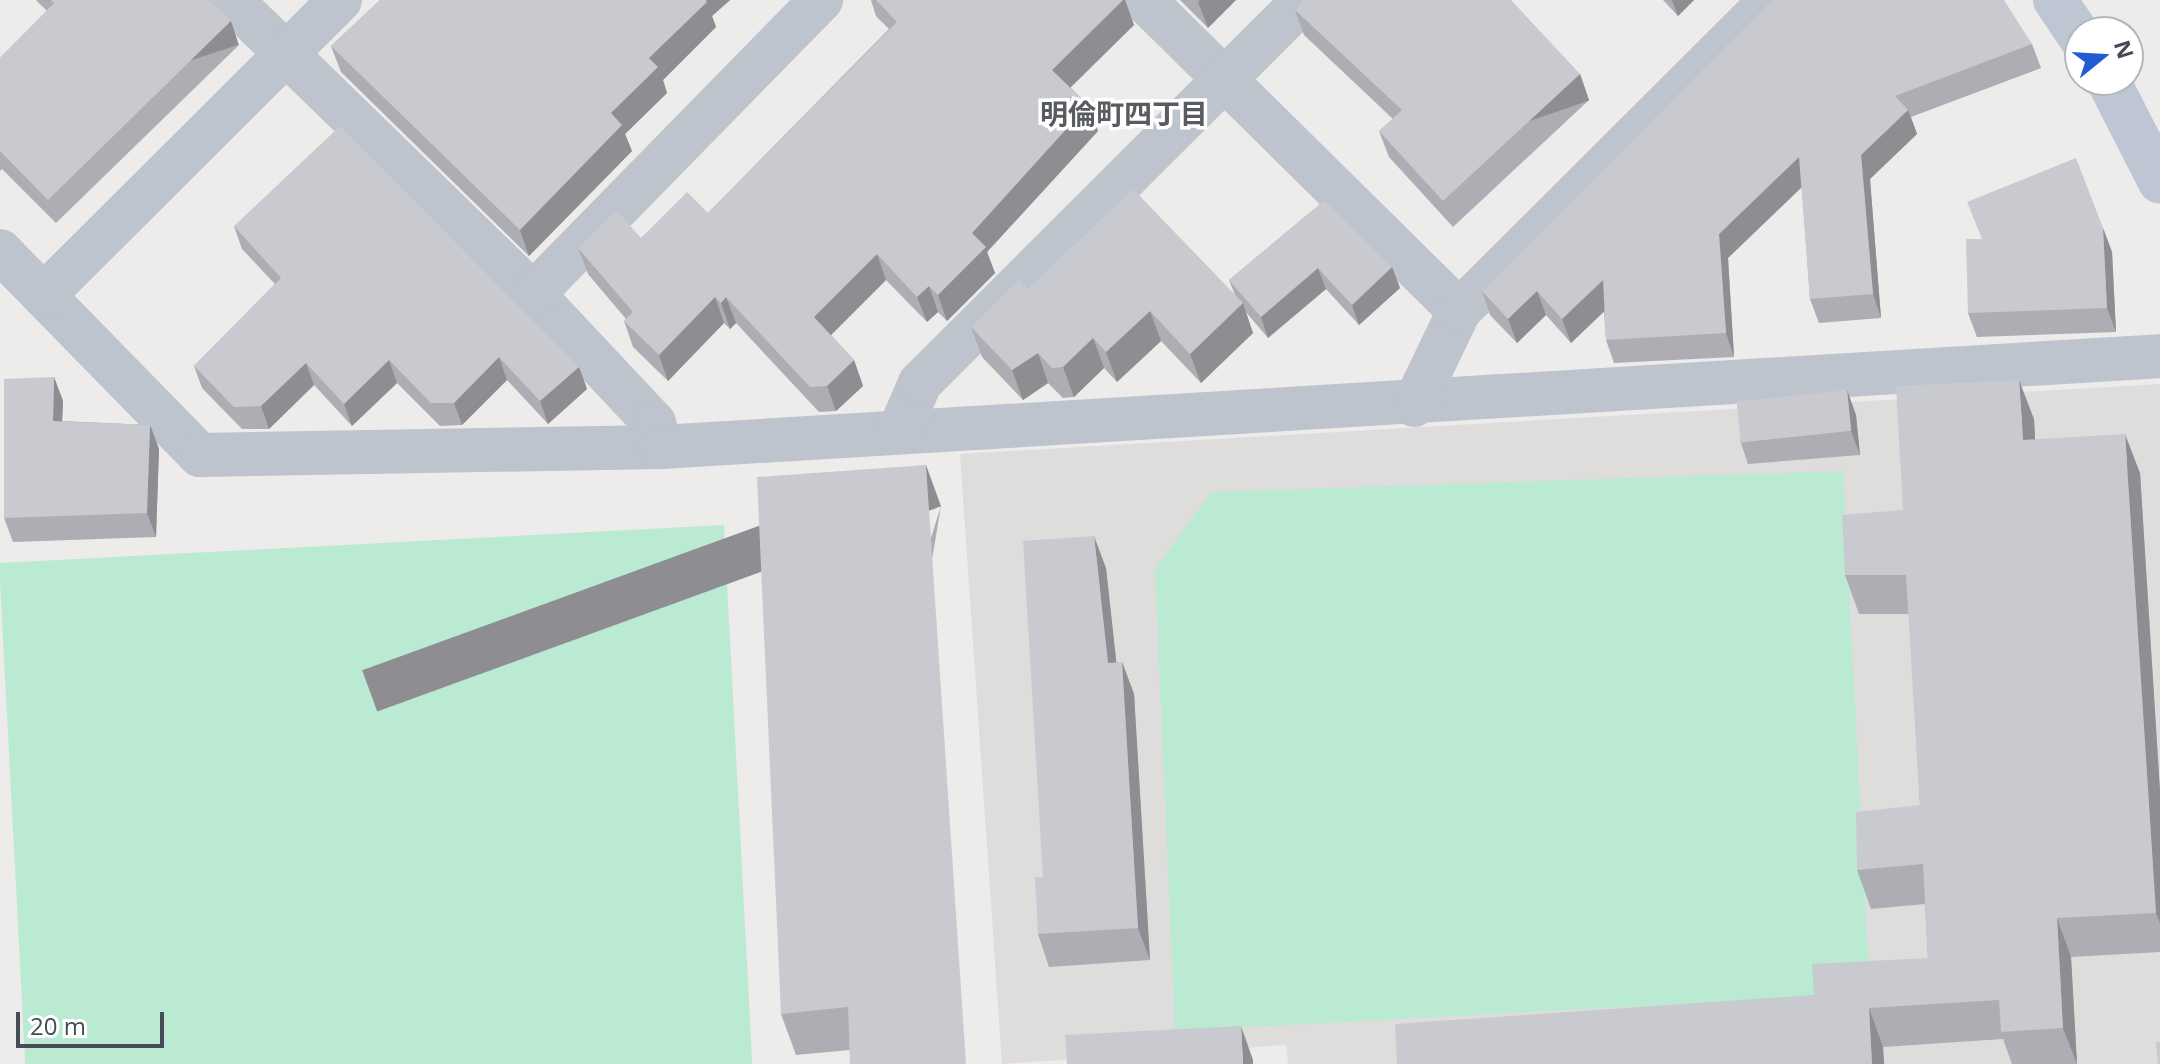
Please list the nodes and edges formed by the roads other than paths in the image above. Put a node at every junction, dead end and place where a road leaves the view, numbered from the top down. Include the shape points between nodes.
1 (231, 0) edge
2 (340, 0) edge
3 (821, 0) edge
4 (1144, 0) edge
5 (1304, 0) edge
6 (1771, 0) edge
7 (286, 55) junction
8 (1224, 80) junction
9 (2116, 96) edge
10 (2160, 182) edge
11 (0, 251) edge
12 (533, 294) junction
13 (44, 295) junction
14 (1459, 311) junction
15 (2160, 356) edge
16 (1414, 405) junction
17 (899, 432) junction
18 (661, 447) junction

1 - 7 street
2 - 7 street
3 - 12 street
4 - 8 street
5 - 8 street
6 - 14 street
7 - 12 street
7 - 13 street
8 - 14 street
8 - 17 street via 920,383
9 - 10 street
11 - 13 street
12 - 18 street via 654,423
13 - 18 street via 200,455
14 - 16 street
15 - 16 street
16 - 17 street
17 - 18 street

